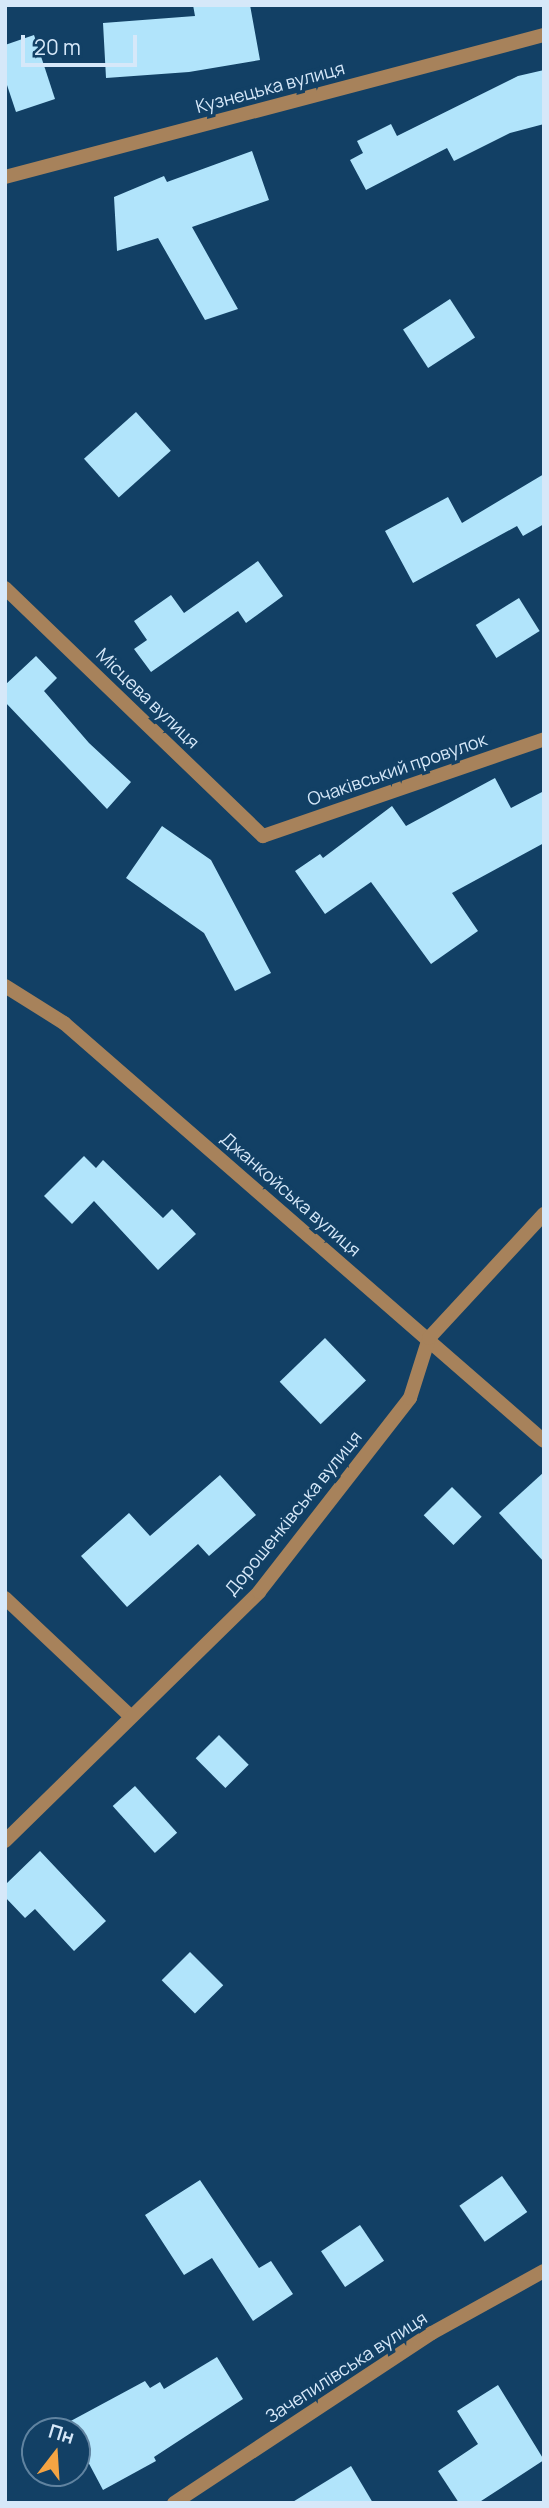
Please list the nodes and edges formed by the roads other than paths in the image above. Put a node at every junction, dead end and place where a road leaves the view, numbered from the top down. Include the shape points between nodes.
1 (544, 34) edge
2 (5, 177) edge
3 (5, 588) edge
4 (544, 739) edge
5 (263, 835) joint
6 (5, 986) edge
7 (544, 1214) edge
8 (429, 1338) junction
9 (544, 1441) edge
10 (5, 1598) edge
11 (129, 1715) junction
12 (5, 1841) edge
13 (544, 2271) edge
14 (174, 2503) edge

1 - 2 street, Кузнецька вулиця
3 - 5 street, Місцева вулиця
4 - 5 street, Очаківський провулок
6 - 8 street, Джанкойська вулиця via 64,1023
7 - 8 street, Дорошенківська вулиця
8 - 9 street, Джанкойська вулиця
8 - 11 street, Дорошенківська вулиця via 410,1398 259,1592
10 - 11 street
11 - 12 street, Дорошенківська вулиця
13 - 14 street, Зачепилівська вулиця via 432,2333

